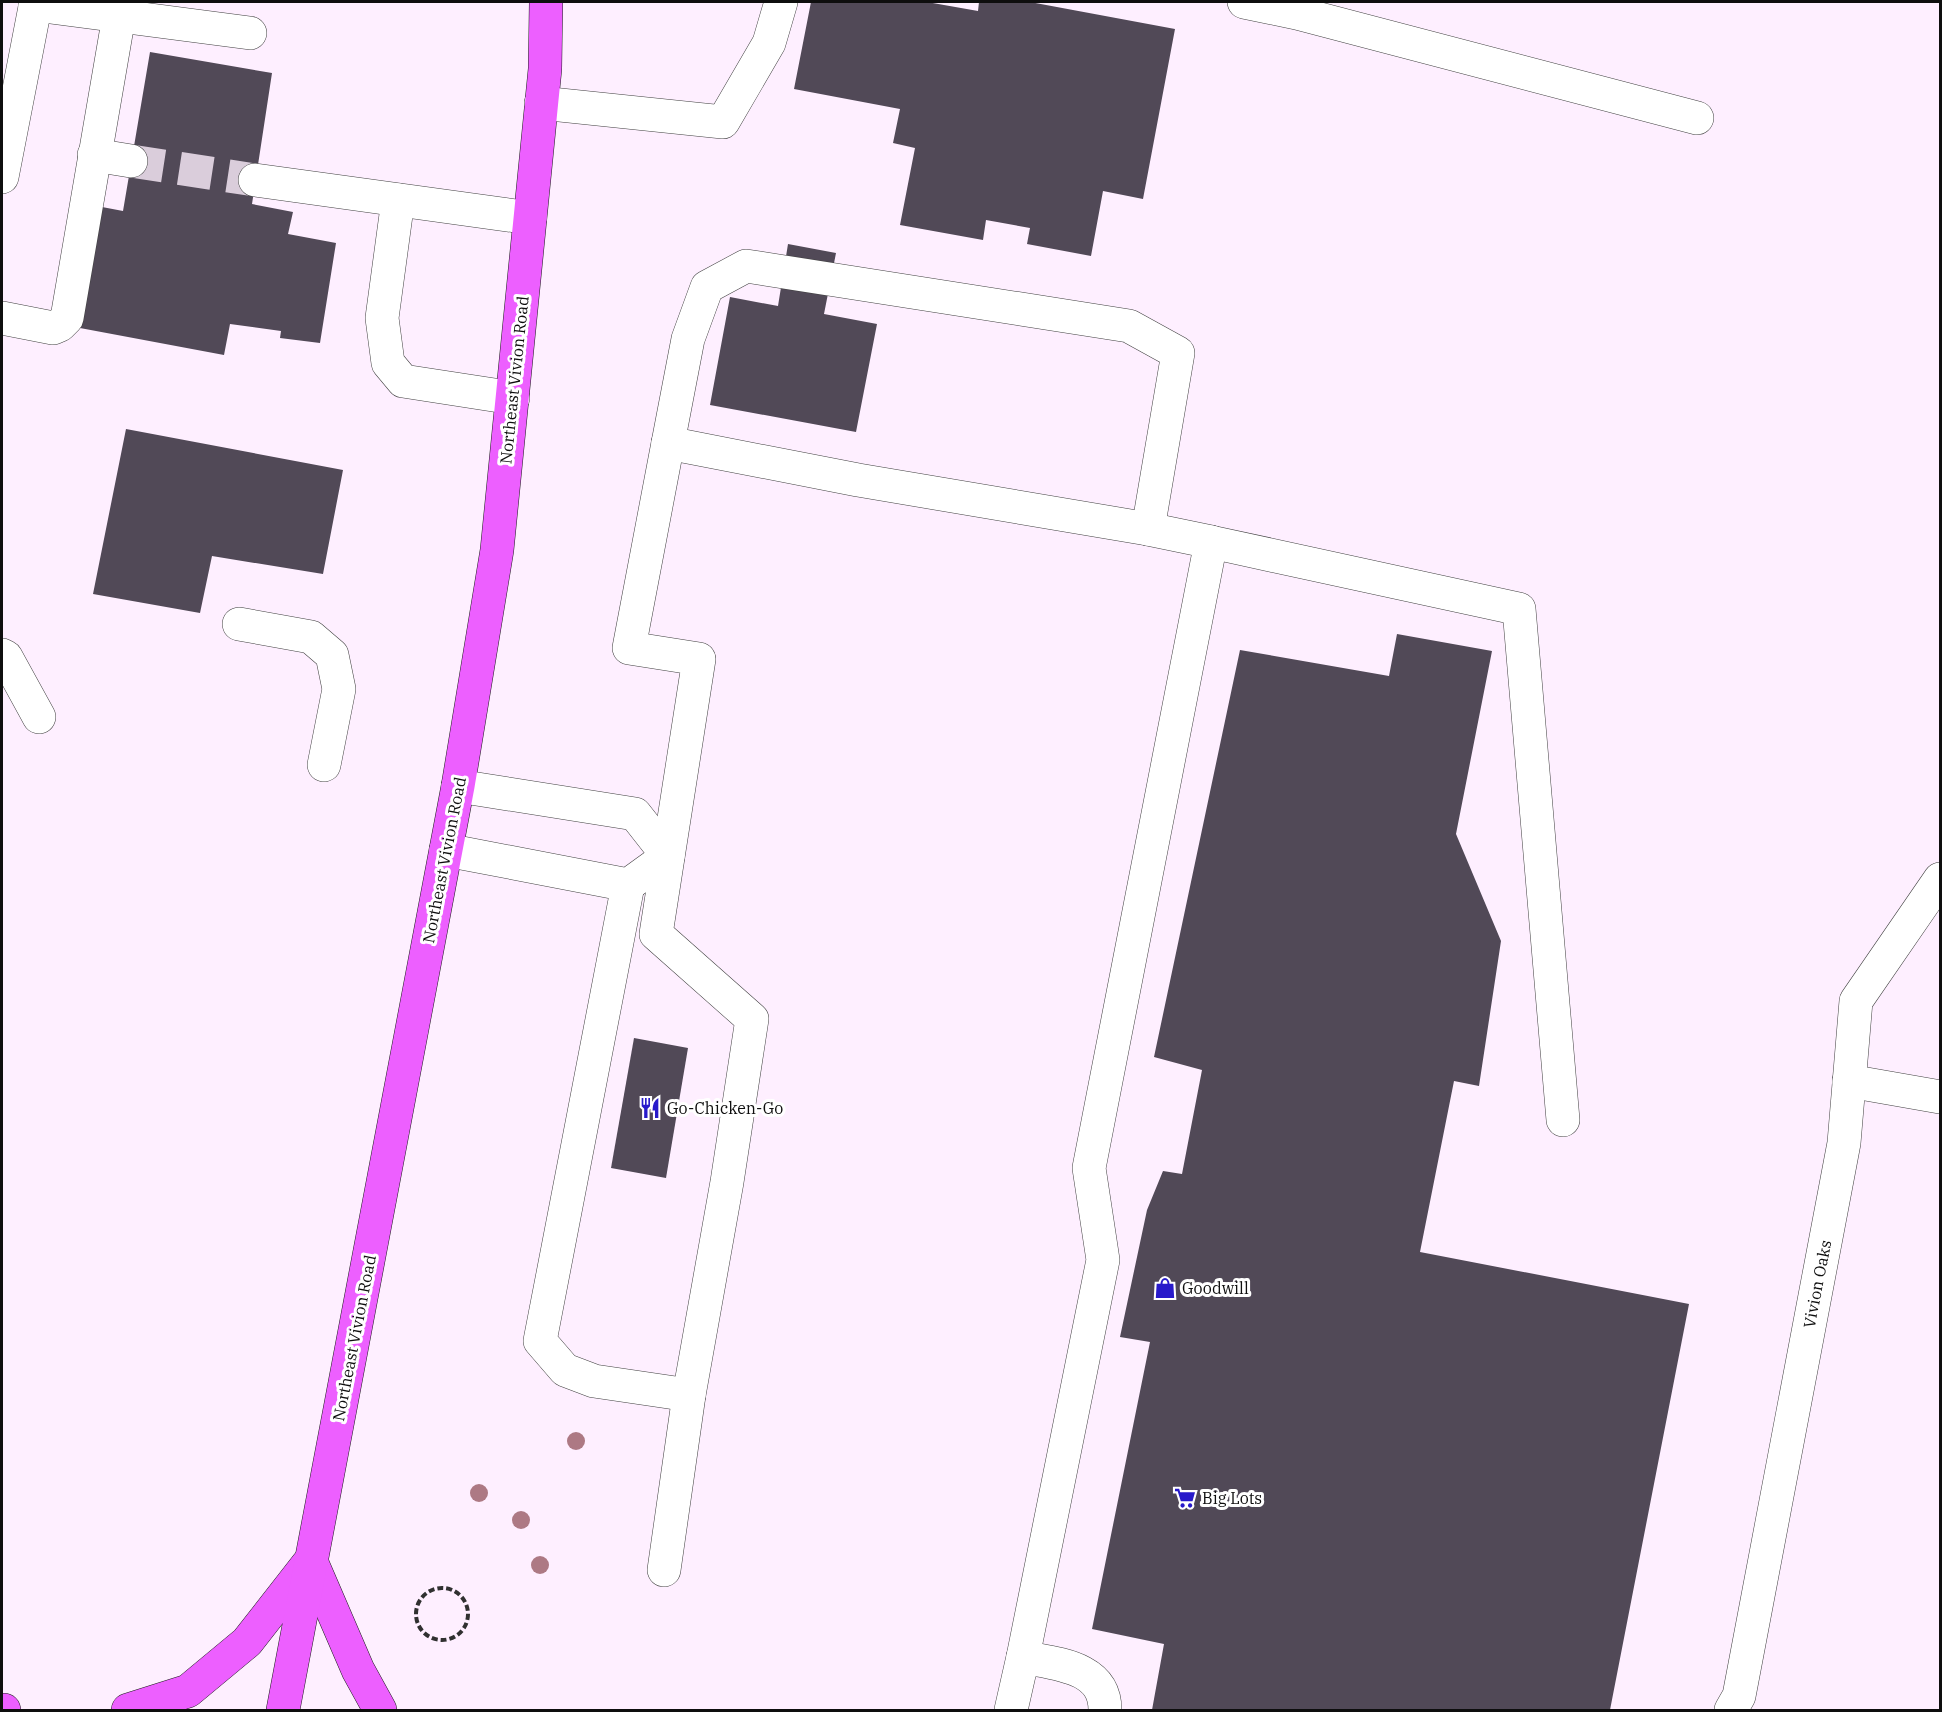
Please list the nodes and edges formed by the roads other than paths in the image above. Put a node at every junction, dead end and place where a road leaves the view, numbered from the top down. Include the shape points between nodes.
1 (546, 2) edge
2 (781, 2) edge
3 (1244, 2) edge
4 (36, 3) edge
5 (119, 16) junction
6 (250, 33) dead end
7 (541, 103) junction
8 (1697, 118) dead end
9 (94, 155) junction
10 (131, 160) tunnel mouth
11 (2, 177) edge
12 (255, 180) tunnel mouth
13 (398, 200) junction
14 (530, 218) junction
15 (2, 318) edge
16 (513, 398) junction
17 (668, 443) junction
18 (1148, 529) junction
19 (1211, 542) junction
20 (239, 624) dead end
21 (2, 655) edge
22 (39, 717) dead end
23 (324, 765) dead end
24 (458, 786) junction
25 (446, 850) junction
26 (668, 856) junction
27 (1941, 879) edge
28 (628, 885) junction
29 (1849, 1081) junction
30 (1941, 1097) edge
31 (1563, 1120) dead end
32 (688, 1395) junction
33 (311, 1561) junction
34 (664, 1570) dead end
35 (1023, 1657) junction
36 (128, 1710) edge
37 (283, 1710) edge
38 (380, 1710) edge
39 (1011, 1710) edge
40 (1105, 1710) edge
41 (1731, 1710) edge

1 - 7 main road, Northeast Vivion Road
2 - 7 street via 769,43 723,122
3 - 8 street
4 - 5 street
4 - 11 street
5 - 6 street
5 - 9 street
7 - 14 main road, Northeast Vivion Road
9 - 10 street
9 - 15 street via 67,318 53,328
12 - 13 street
13 - 14 street
13 - 16 street via 382,318 388,363 404,381
14 - 16 main road, Northeast Vivion Road
16 - 24 main road, Northeast Vivion Road via 497,550
17 - 18 street
17 - 18 street via 688,339 707,287 746,266 1129,326 1178,353
17 - 26 street via 629,648 699,659
18 - 19 street
19 - 31 street via 1519,609
19 - 35 street via 1089,1168 1102,1260
20 - 23 street via 311,637 332,655 339,689
21 - 22 street
24 - 25 main road, Northeast Vivion Road
24 - 26 street via 635,814
25 - 28 street
25 - 33 main road, Northeast Vivion Road
26 - 28 street
26 - 32 street via 657,934 752,1019
27 - 29 street, Vivion Oaks via 1856,1001
28 - 32 street via 540,1341 565,1370 594,1381
29 - 30 street
29 - 41 street, Vivion Oaks via 1841,1155 1739,1696
32 - 34 street
33 - 36 main road via 247,1642 188,1691
33 - 37 main road, Northeast Vivion Road
33 - 38 main road via 358,1670
35 - 39 street
35 - 40 street via 1077,1668 1097,1683

